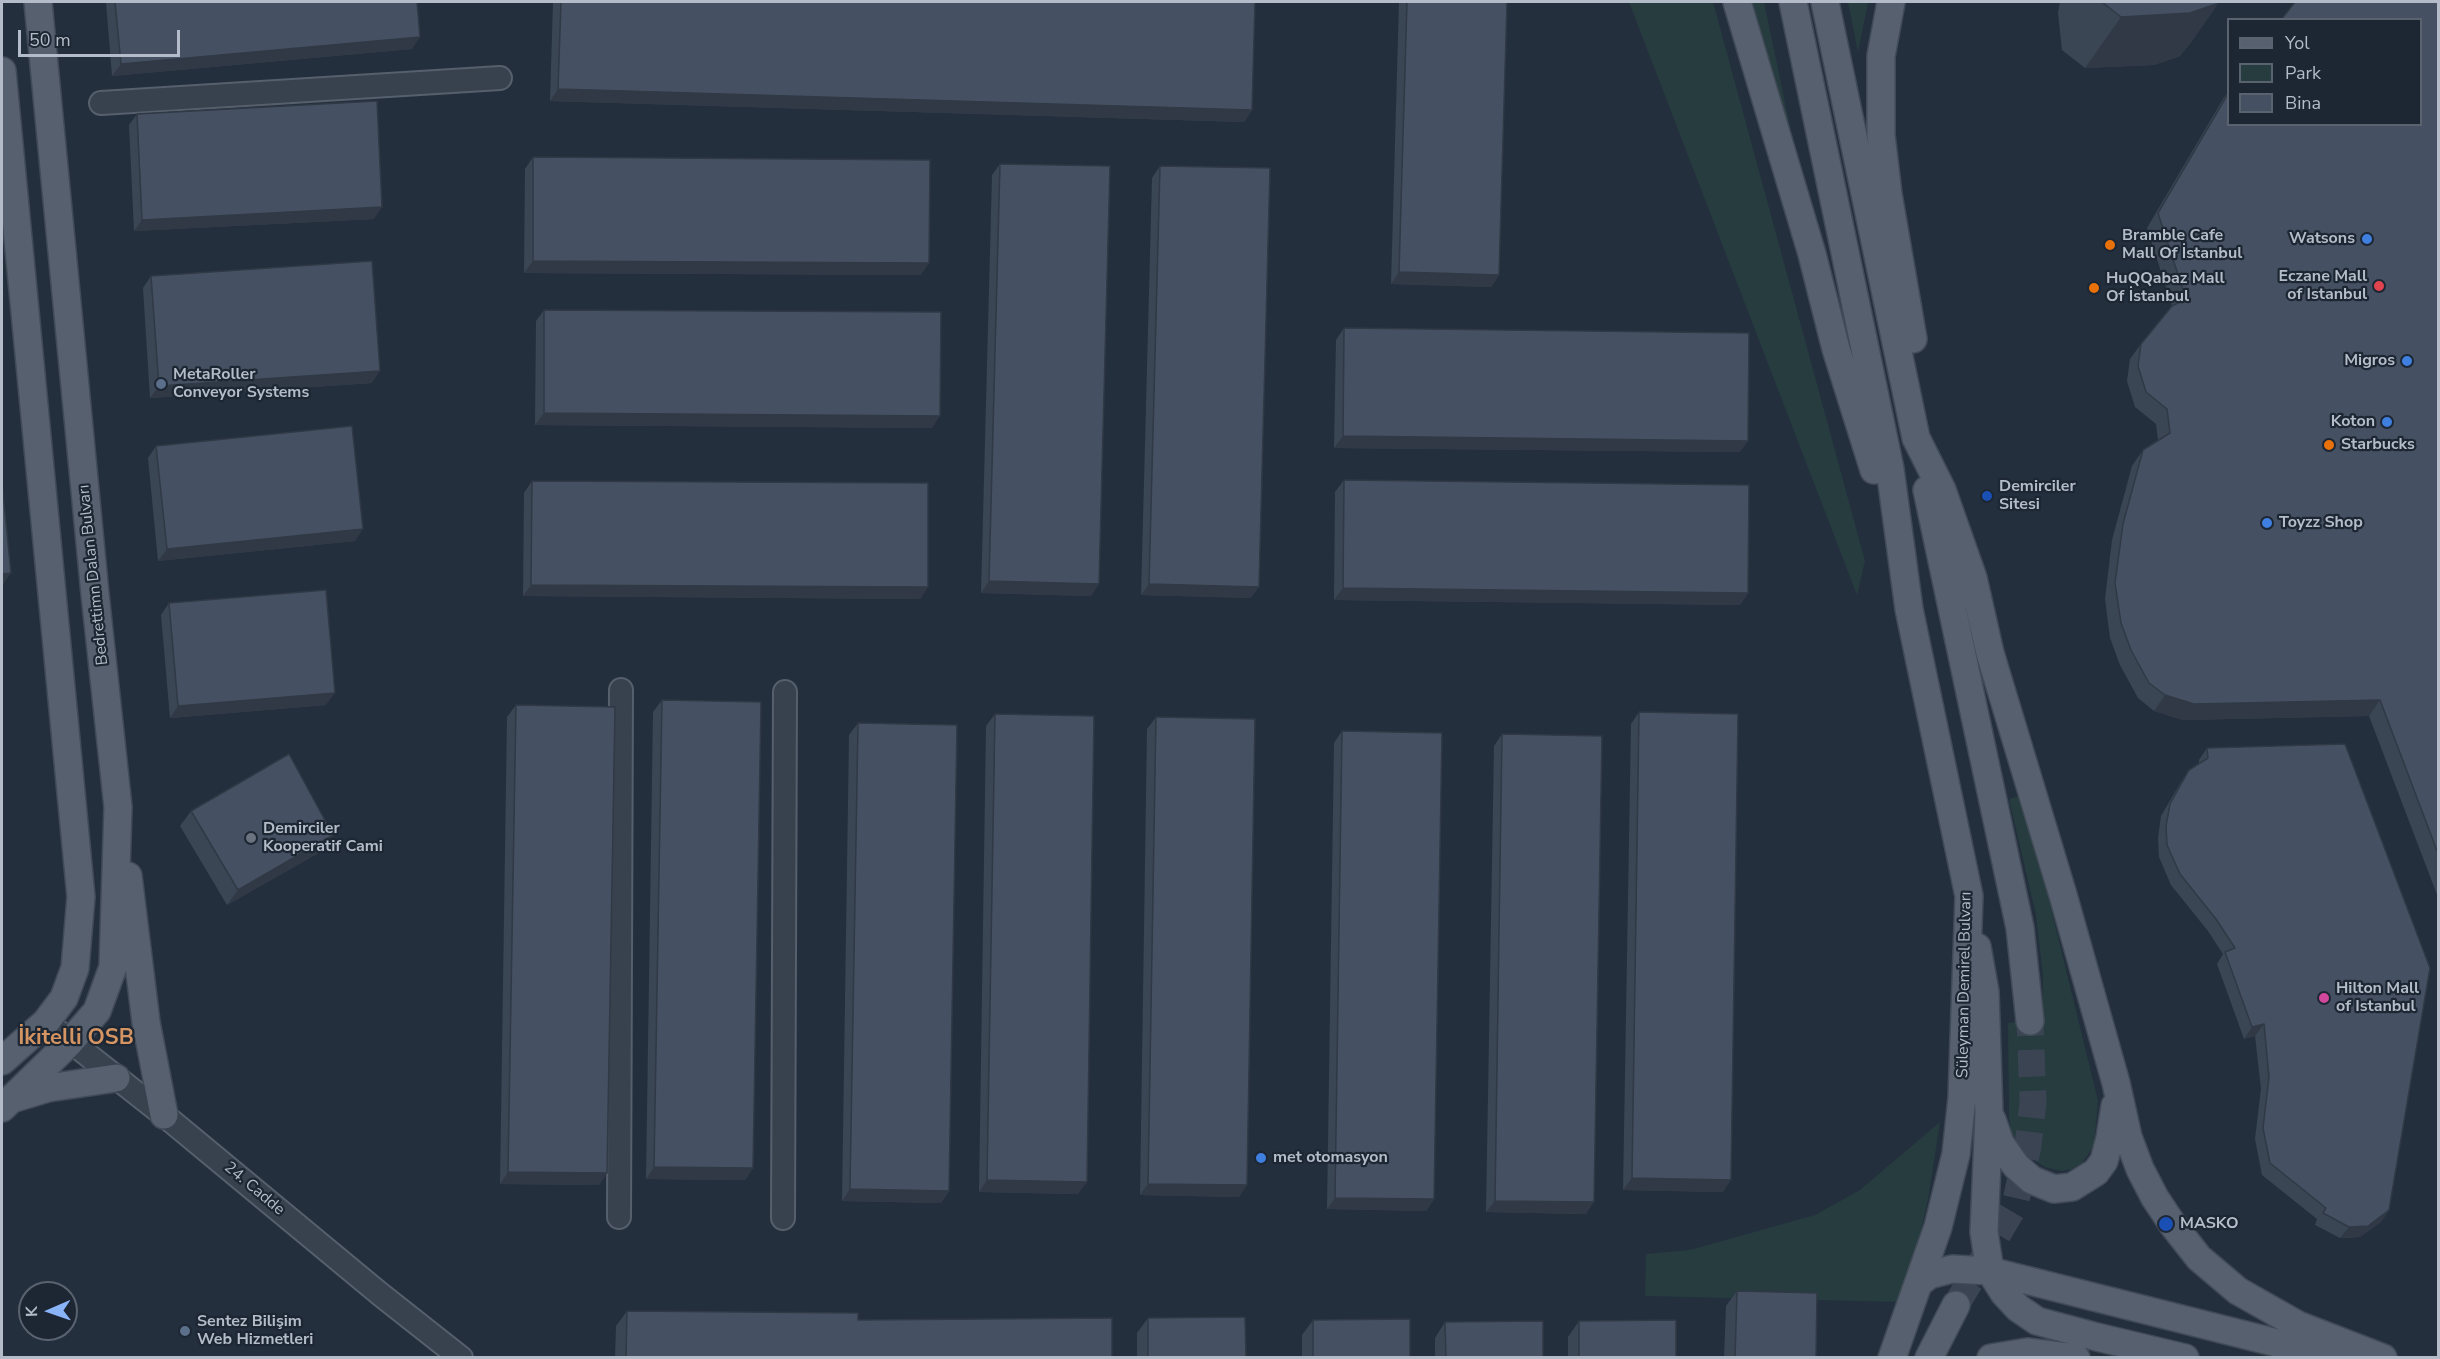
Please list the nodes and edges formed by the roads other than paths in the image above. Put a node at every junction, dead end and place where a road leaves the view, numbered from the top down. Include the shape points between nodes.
1 (38, 2) edge
2 (1737, 2) edge
3 (1793, 2) edge
4 (1825, 2) edge
5 (1891, 2) edge
6 (2, 71) edge
7 (500, 78) dead end
8 (101, 103) dead end
9 (1916, 438) junction
10 (1904, 572) junction
11 (621, 690) dead end
12 (785, 692) dead end
13 (118, 807) junction
14 (1969, 896) junction
15 (2030, 1021) tunnel mouth
16 (46, 1022) junction
17 (70, 1042) junction
18 (2, 1061) edge
19 (116, 1078) junction
20 (2116, 1083) junction
21 (6, 1103) edge
22 (164, 1114) junction
23 (1989, 1114) junction
24 (619, 1217) dead end
25 (783, 1218) dead end
26 (1990, 1271) junction
27 (1919, 1283) junction
28 (1956, 1305) tunnel mouth
29 (2156, 1350) junction
30 (461, 1358) edge
31 (1892, 1358) edge
32 (1929, 1358) edge
33 (1991, 1358) edge
34 (2076, 1358) edge
35 (2113, 1358) edge
36 (2185, 1358) edge
37 (2337, 1358) edge
38 (2383, 1358) edge

1 - 13 main road, Bedrettimn Dalan Bulvarı
2 - 10 main road
3 - 10 main road via 1890,469
4 - 9 main road
5 - 9 main road via 1881,56 1881,135 1917,360
6 - 16 main road via 81,897 75,968 64,998
7 - 8 street
9 - 15 main road via 2020,928
9 - 20 main road via 1942,490 1966,555 1990,653
10 - 14 main road, Süleyman Demirel Bulvarı
11 - 24 street
12 - 25 street
13 - 17 main road, Bedrettimn Dalan Bulvarı via 113,967 97,1011
13 - 22 main road via 146,1022
14 - 23 main road via 1985,992
14 - 27 main road, Süleyman Demirel Bulvarı via 1962,1098 1956,1154
16 - 17 street, 24. Cadde
16 - 18 main road
17 - 19 street, 24. Cadde
17 - 21 main road, Bedrettimn Dalan Bulvarı
19 - 21 main road via 48,1088
19 - 22 street, 24. Cadde
20 - 23 main road via 2115,1112 2104,1161 2096,1172 2072,1187 2054,1189 2032,1180 2016,1167 2000,1143
20 - 38 main road via 2140,1169 2155,1198 2199,1258 2238,1291 2271,1311
22 - 30 street, 24. Cadde
23 - 26 main road via 1984,1232
26 - 27 main road via 1952,1269 1929,1275
26 - 29 main road via 2018,1308 2037,1321
26 - 37 main road
27 - 31 main road, Süleyman Demirel Bulvarı
28 - 32 main road
29 - 35 main road
29 - 36 main road
33 - 34 main road via 2028,1352

